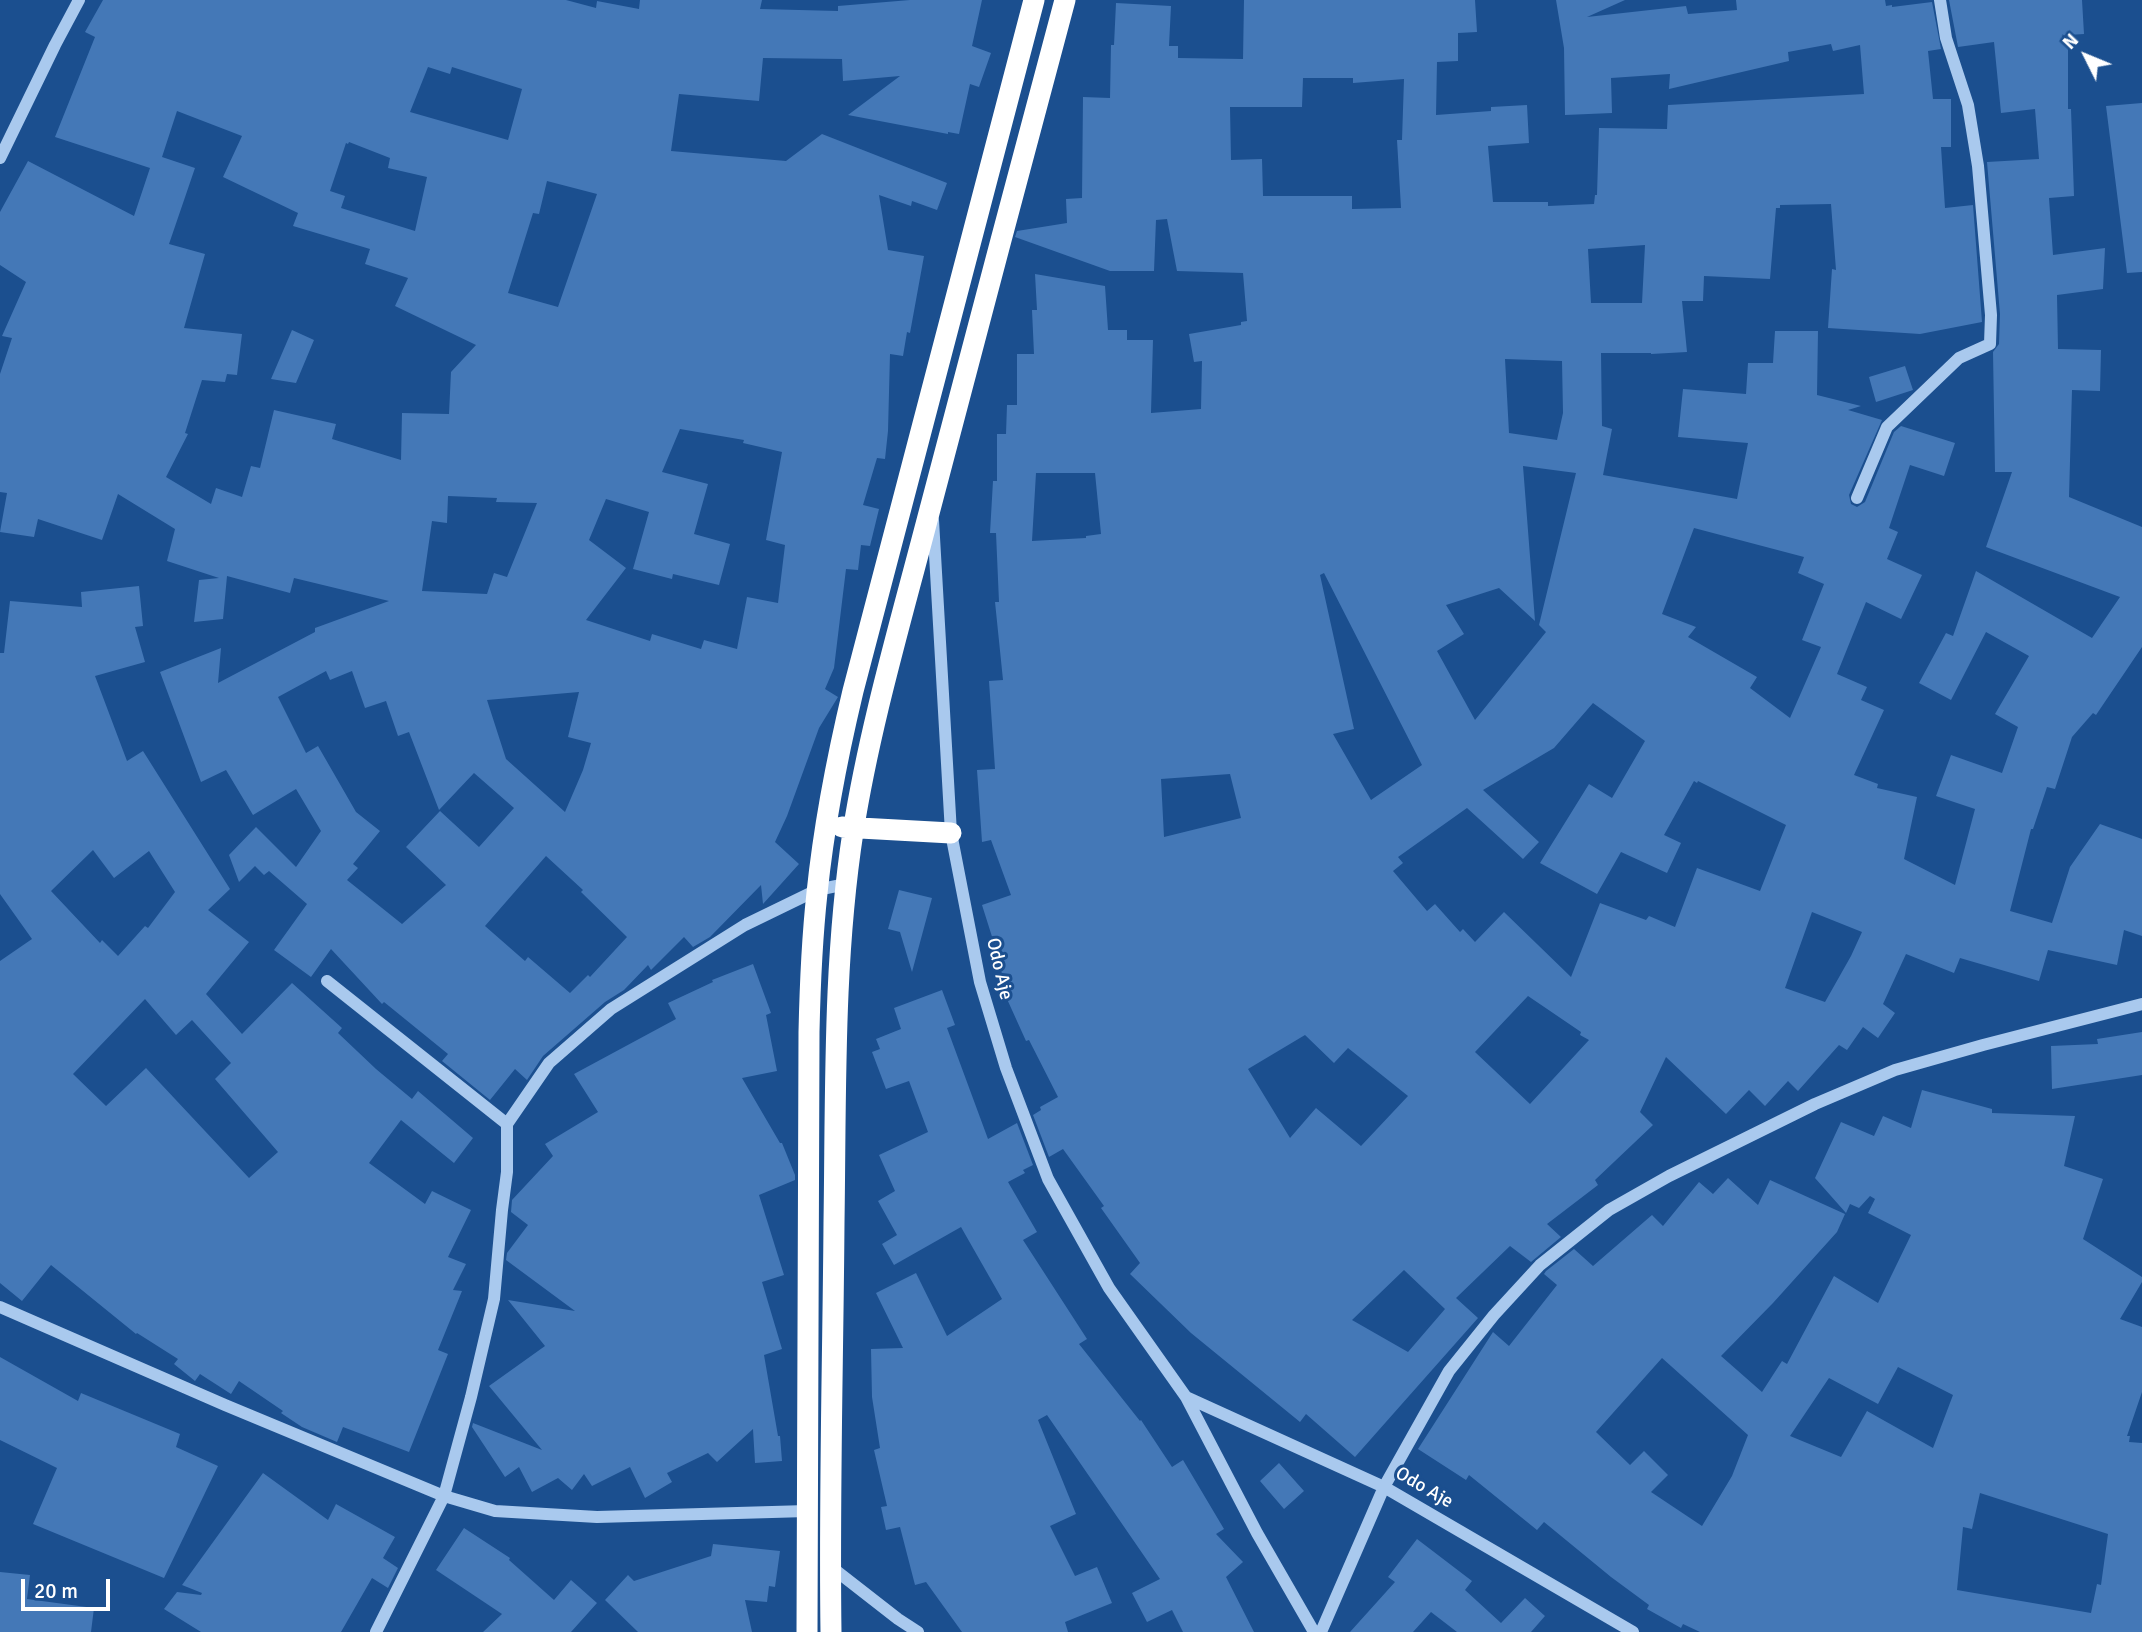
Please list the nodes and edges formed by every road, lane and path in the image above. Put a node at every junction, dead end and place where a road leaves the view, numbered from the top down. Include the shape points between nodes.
1 (79, 0) edge
2 (1034, 0) edge
3 (1065, 0) edge
4 (1940, 0) edge
5 (0, 158) edge
6 (1857, 498) dead end
7 (932, 502) junction
8 (826, 825) junction
9 (854, 828) junction
10 (950, 833) junction
11 (846, 884) junction
12 (817, 890) junction
13 (327, 981) dead end
14 (2142, 1004) edge
15 (507, 1125) junction
16 (0, 1307) edge
17 (1186, 1397) junction
18 (1384, 1487) junction
19 (444, 1496) junction
20 (807, 1511) junction
21 (830, 1566) junction
22 (376, 1632) edge
23 (807, 1632) edge
24 (831, 1632) edge
25 (918, 1632) edge
26 (1314, 1632) edge
27 (1321, 1632) edge
28 (1633, 1632) edge

1 - 5 street
2 - 8 highway via 853,691
3 - 7 highway
4 - 6 street via 1945,38 1968,105 1976,154 1990,344 1959,358 1887,427
7 - 9 highway via 881,697
7 - 10 street, Odo Aje
8 - 9 highway
8 - 12 highway
9 - 10 highway
9 - 11 highway
10 - 17 street, Odo Aje via 981,982 1006,1068 1048,1179 1109,1288
11 - 12 street
11 - 21 highway via 834,1065
12 - 15 street via 745,925 611,1009 549,1063
12 - 20 highway via 808,1032
13 - 15 street
14 - 18 street via 1895,1070 1815,1104 1609,1210 1540,1265 1494,1315 1449,1371
15 - 19 street via 507,1172 494,1299
16 - 19 street
17 - 18 street, Odo Aje
17 - 26 street, Odo Aje
18 - 27 street
18 - 28 street, Odo Aje
19 - 20 street via 495,1511 597,1517
19 - 22 street
20 - 23 highway
21 - 24 highway
21 - 25 street

